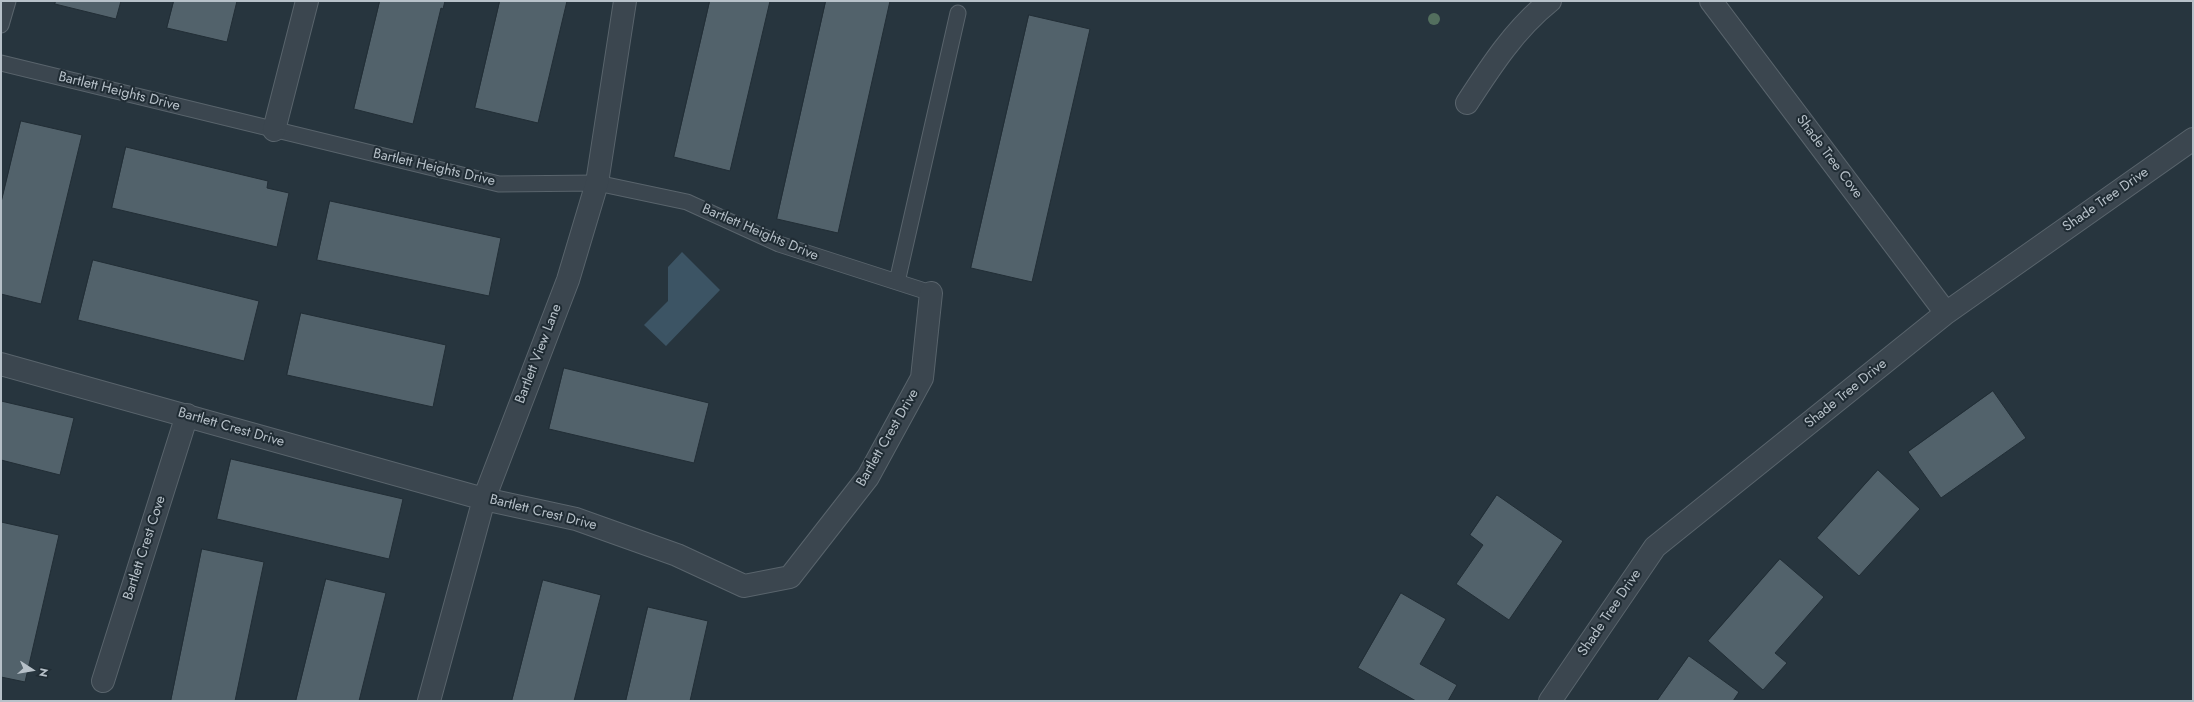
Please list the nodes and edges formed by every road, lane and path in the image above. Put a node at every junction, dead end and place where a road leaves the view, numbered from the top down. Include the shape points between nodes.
1 (8, 1) edge
2 (308, 1) edge
3 (625, 1) edge
4 (1550, 1) edge
5 (1711, 1) edge
6 (958, 13) dead end
7 (1, 25) edge
8 (1, 64) edge
9 (1467, 103) dead end
10 (274, 130) junction
11 (2193, 139) edge
12 (597, 183) junction
13 (897, 282) junction
14 (931, 293) joint
15 (1946, 313) junction
16 (1, 364) edge
17 (187, 415) junction
18 (484, 499) junction
19 (103, 681) dead end
20 (429, 701) edge
21 (1550, 701) edge

1 - 7 lane
2 - 10 street
3 - 12 street, Bartlett View Lane
4 - 9 street via 1516,33
5 - 15 street, Shade Tree Cove
6 - 13 lane
8 - 10 lane, Bartlett Heights Drive
10 - 12 lane, Bartlett Heights Drive via 499,184
11 - 15 street, Shade Tree Drive
12 - 13 lane, Bartlett Heights Drive via 687,202 779,244
12 - 18 street, Bartlett View Lane via 568,280
13 - 14 lane, Bartlett Heights Drive
14 - 18 street, Bartlett Crest Drive via 922,378 868,477 790,577 744,586 678,555 576,519
15 - 21 street, Shade Tree Drive via 1655,547
16 - 17 street, Bartlett Crest Drive
17 - 18 street, Bartlett Crest Drive
17 - 19 street, Bartlett Crest Cove
18 - 20 street, Bartlett View Lane

